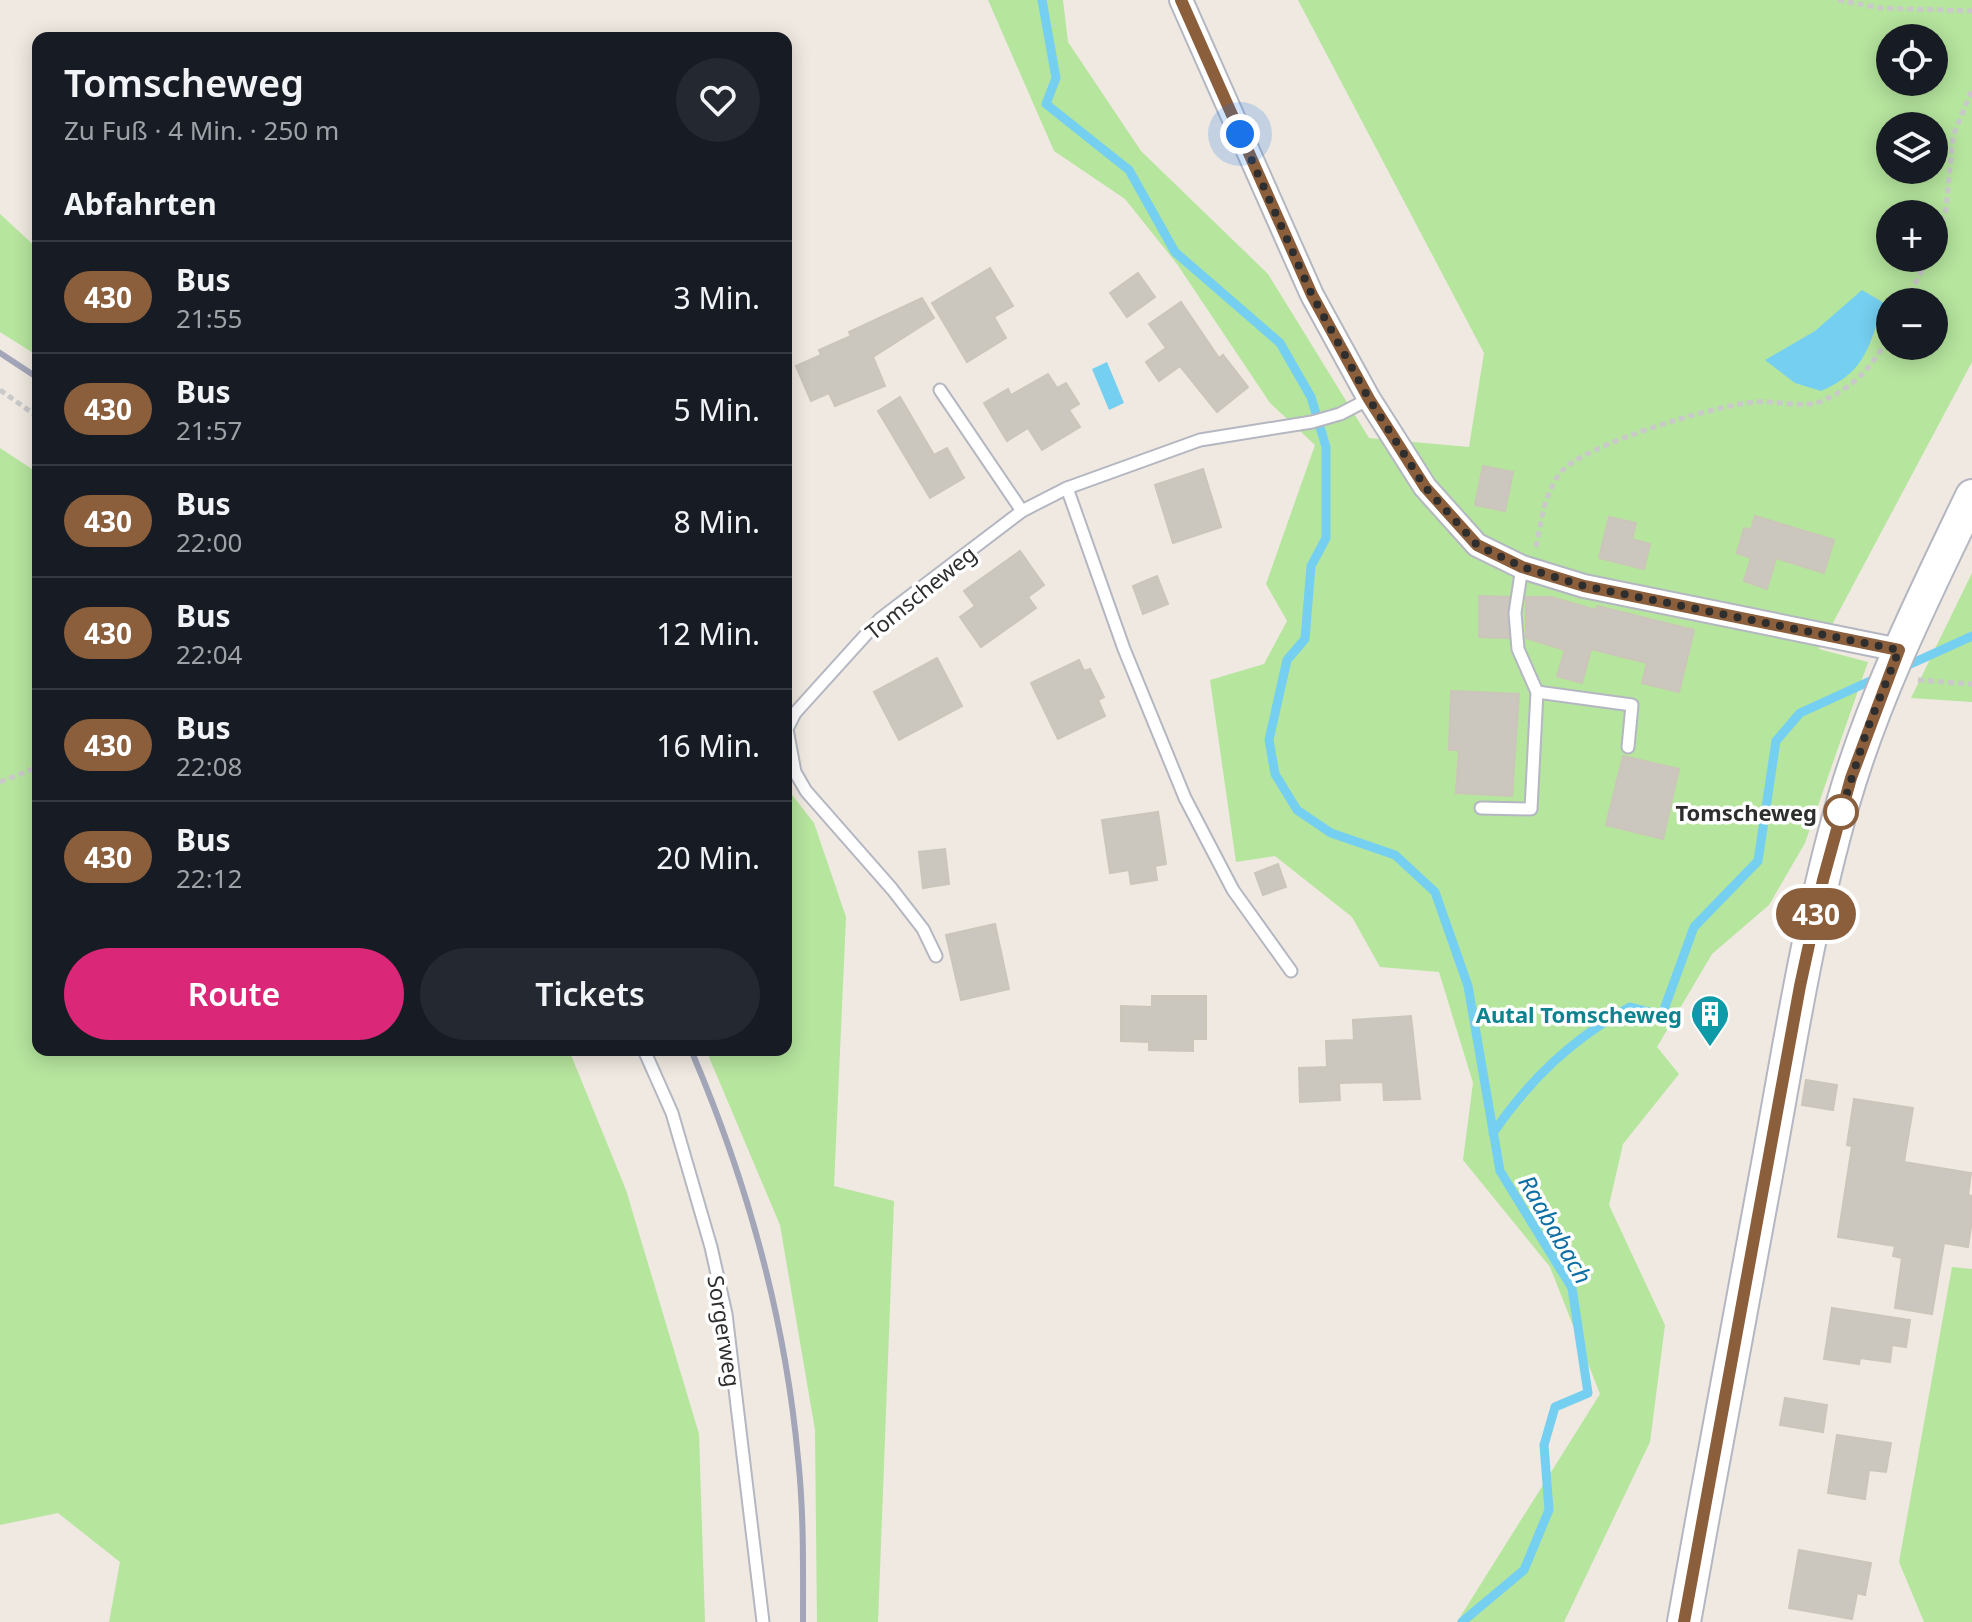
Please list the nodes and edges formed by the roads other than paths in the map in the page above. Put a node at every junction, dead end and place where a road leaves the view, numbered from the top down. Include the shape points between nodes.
1 (1181, 0) edge
2 (940, 390) dead end
3 (1369, 399) junction
4 (1067, 488) junction
5 (1972, 496) edge
6 (1022, 511) junction
7 (1526, 568) junction
8 (1893, 668) junction
9 (1537, 692) junction
10 (792, 719) edge
11 (1628, 747) dead end
12 (792, 774) edge
13 (1481, 808) dead end
14 (936, 956) dead end
15 (1291, 971) dead end
16 (647, 1056) edge
17 (763, 1622) edge
18 (1684, 1622) edge

1 - 3 street via 1312,295
2 - 6 lane
3 - 4 lane, Tomscheweg via 1312,422 1200,440
3 - 7 street via 1425,487 1458,526 1477,545
4 - 6 lane, Tomscheweg
4 - 15 lane via 1124,649 1185,798 1233,890
5 - 8 main road
6 - 10 lane, Tomscheweg via 880,619
7 - 8 street
7 - 9 lane via 1515,613 1518,649
8 - 18 main road via 1843,802 1823,880
9 - 11 lane via 1632,705
9 - 13 lane via 1531,809
12 - 14 lane, Tomscheweg via 900,899
16 - 17 lane, Sorgerweg via 672,1113 726,1314

